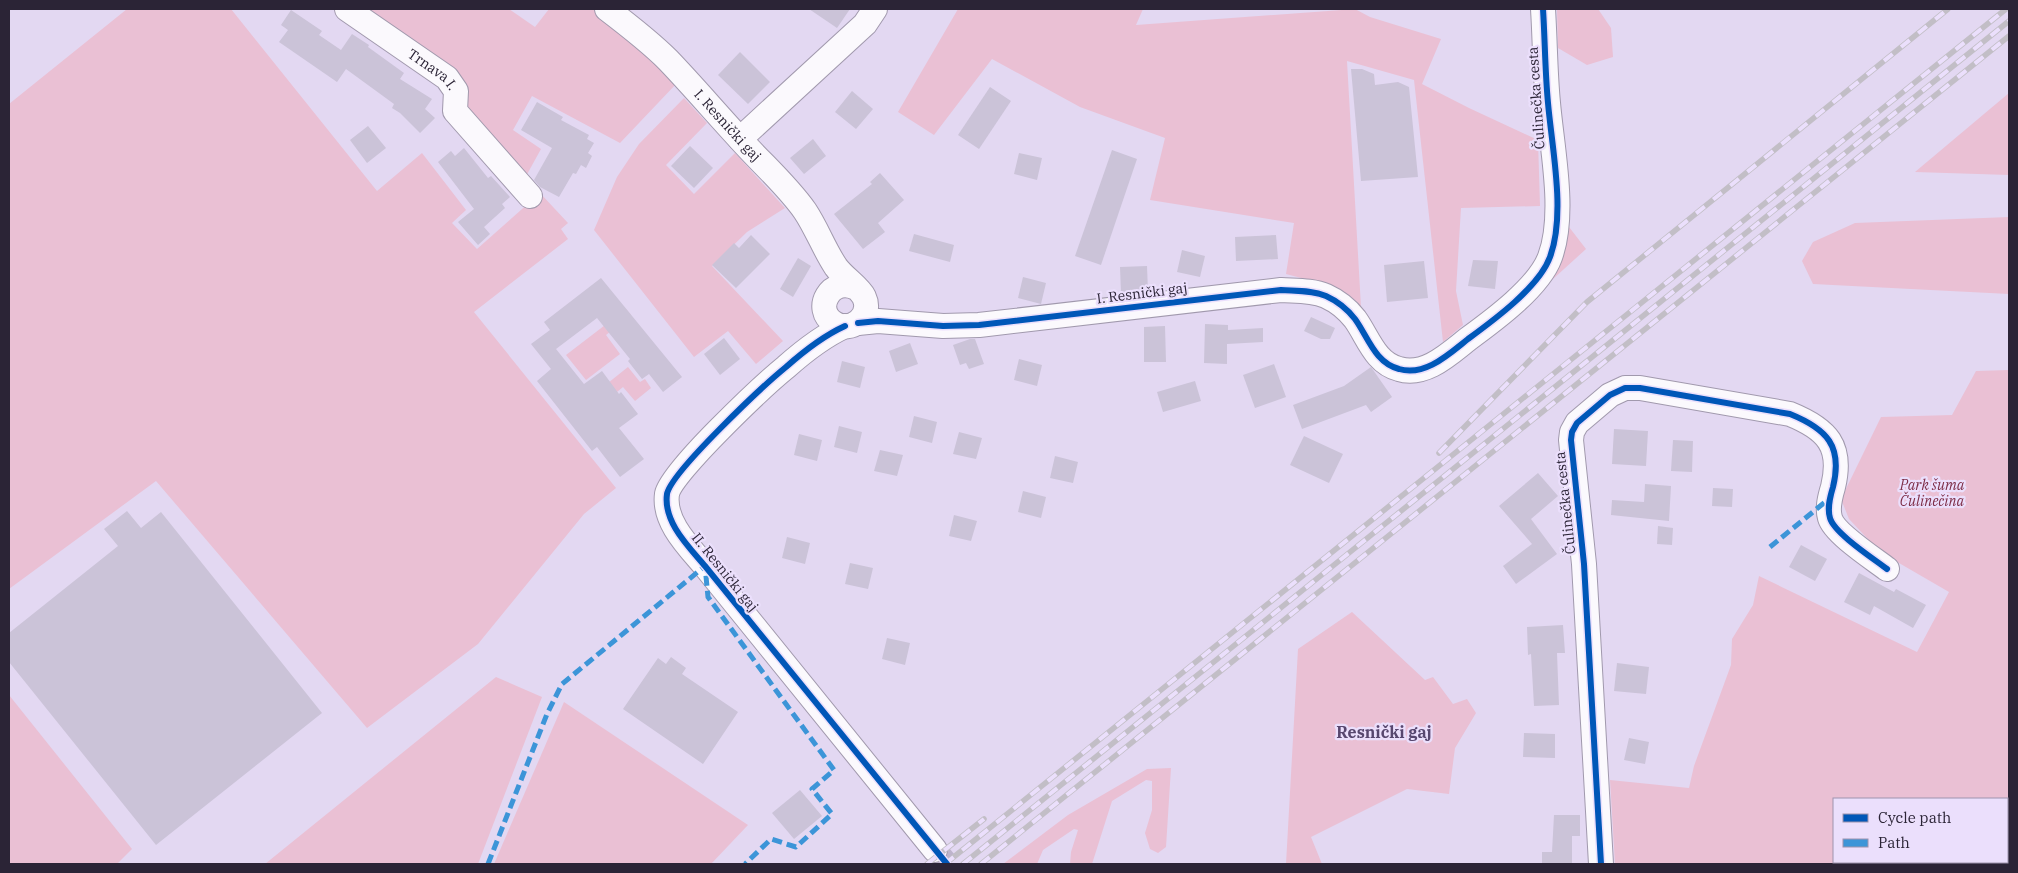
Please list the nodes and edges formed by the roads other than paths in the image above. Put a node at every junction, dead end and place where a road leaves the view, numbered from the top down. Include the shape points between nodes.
1 (347, 9) edge
2 (607, 9) edge
3 (875, 9) edge
4 (1543, 9) edge
5 (740, 139) junction
6 (530, 196) dead end
7 (829, 256) junction
8 (860, 291) junction
9 (826, 300) junction
10 (851, 324) junction
11 (911, 324) junction
12 (786, 367) junction
13 (1397, 369) joint
14 (1887, 569) dead end
15 (935, 850) tunnel mouth
16 (1601, 864) edge

1 - 6 street, Trnava I. via 447,78 456,92 455,111
2 - 5 street, I. Resnički gaj via 667,59
3 - 5 street via 865,24
4 - 13 street, Čulinečka cesta via 1558,211 1550,258 1542,273 1499,316 1443,358 1411,372
5 - 7 street, I. Resnički gaj via 785,185 805,211
7 - 8 street, I. Resnički gaj
7 - 9 street, I. Resnički gaj via 831,276
8 - 9 street via 841,285 832,290
8 - 10 street via 866,301 865,312
8 - 11 street, I. Resnički gaj via 885,311
9 - 10 street via 826,313 834,323
9 - 12 street, II. Resnički gaj via 815,326
10 - 11 street, I. Resnički gaj via 878,321
10 - 12 street, II. Resnički gaj via 822,339
11 - 13 street, I. Resnički gaj via 979,324 1281,290 1306,291 1324,296 1346,310 1378,355
12 - 15 street, II. Resnički gaj via 682,469 667,494 670,515 676,531
14 - 16 street, Čulinečka cesta via 1842,534 1830,519 1828,508 1836,457 1832,444 1821,430 1808,422 1790,414 1625,388 1610,395 1577,423 1571,440 1584,564

